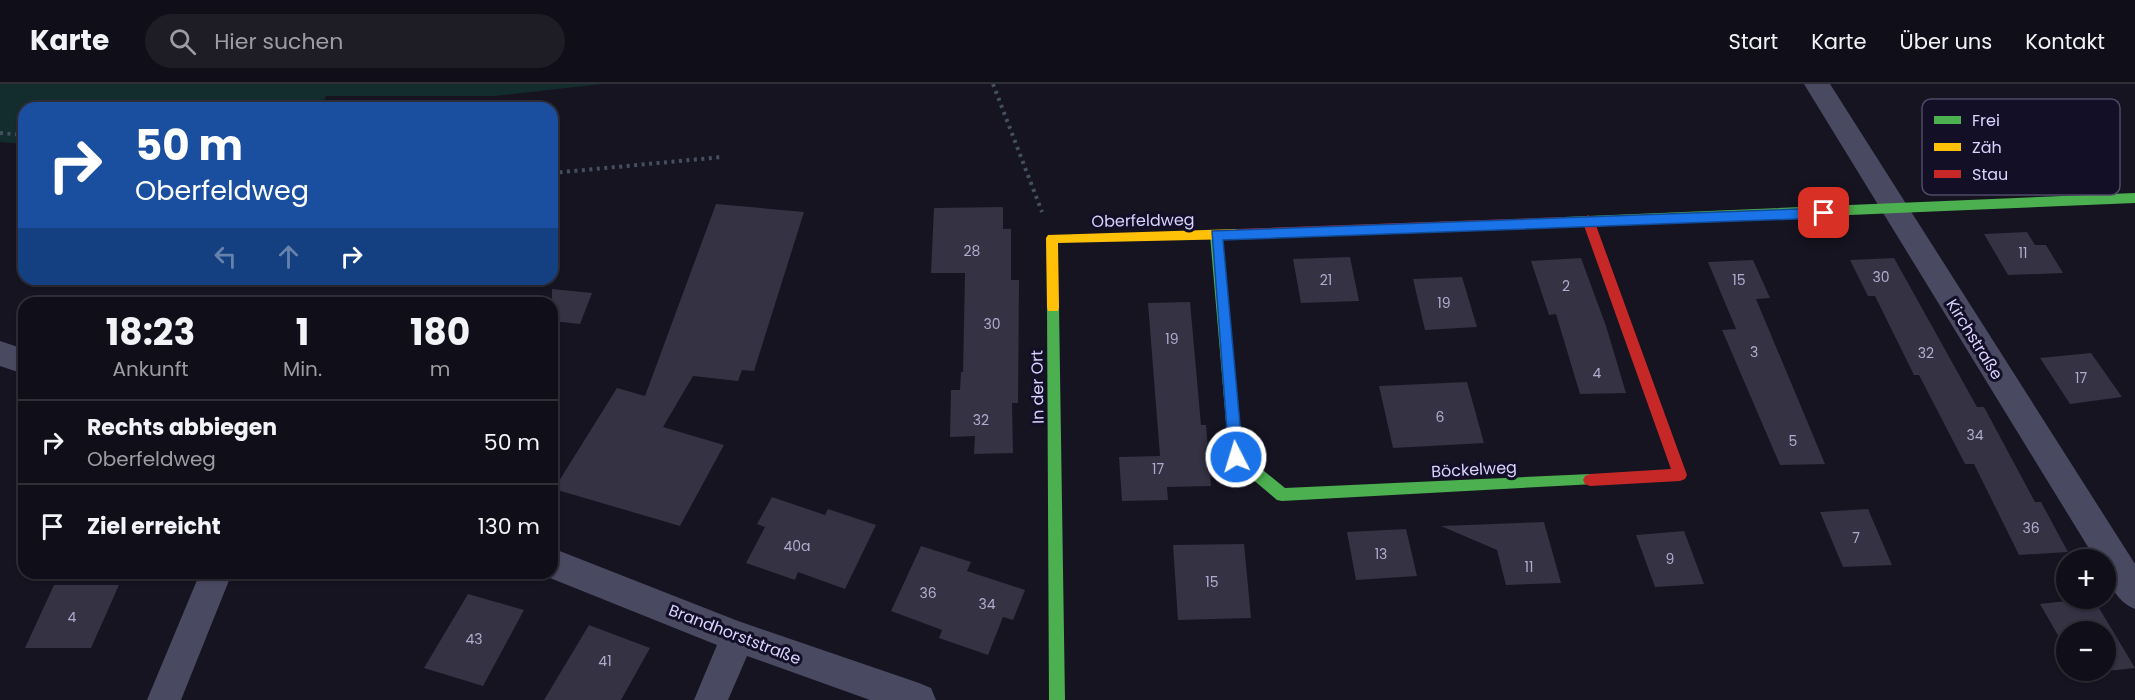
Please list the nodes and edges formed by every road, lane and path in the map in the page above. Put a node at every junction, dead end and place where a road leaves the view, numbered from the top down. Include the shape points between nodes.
1 (993, 84) edge
2 (1817, 84) edge
3 (0, 133) edge
4 (18, 134) edge
5 (722, 157) dead end
6 (558, 172) edge
7 (2135, 198) edge
8 (1894, 210) junction
9 (1587, 220) junction
10 (1216, 235) junction
11 (1052, 238) junction
12 (0, 353) edge
13 (18, 360) edge
14 (558, 565) edge
15 (214, 579) edge
16 (2135, 592) edge
17 (738, 637) junction
18 (164, 700) edge
19 (711, 700) edge
20 (919, 700) edge
21 (1057, 700) edge

1 - 11 path
2 - 8 street, Kirchstraße
3 - 4 path
5 - 6 path
7 - 8 street, Oberfeldweg
8 - 9 street, Oberfeldweg
8 - 16 street, Kirchstraße
9 - 10 street, Oberfeldweg
9 - 10 street, Böckelweg via 1680,475 1282,495 1236,457
10 - 11 street, Oberfeldweg
11 - 21 street, In der Ort
12 - 13 street
14 - 17 street, Brandhorststraße
15 - 18 street
17 - 19 street
17 - 20 street, Brandhorststraße

